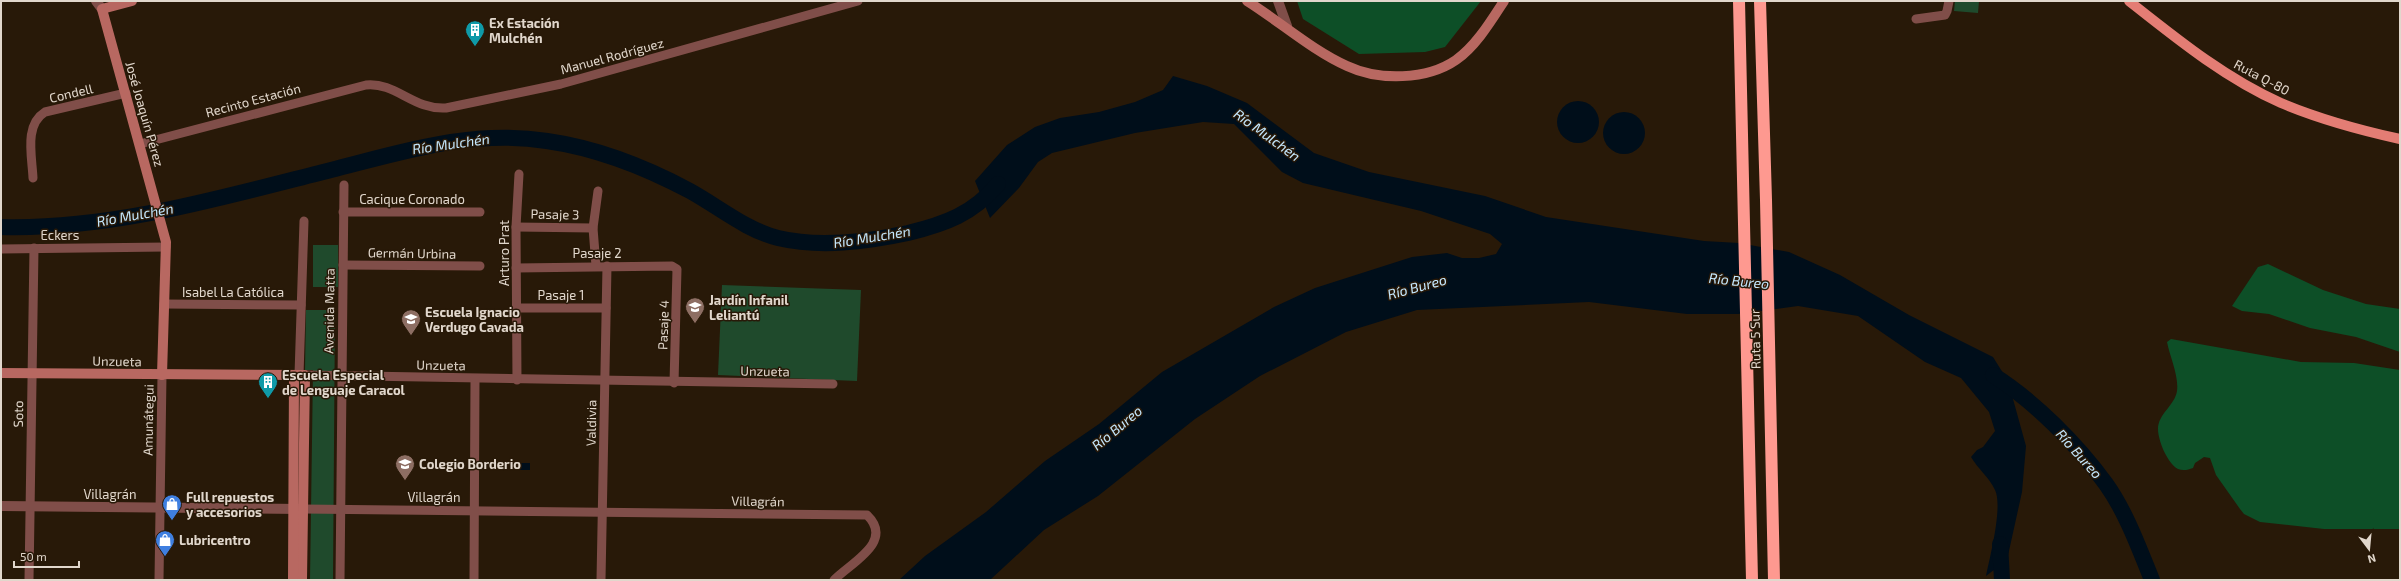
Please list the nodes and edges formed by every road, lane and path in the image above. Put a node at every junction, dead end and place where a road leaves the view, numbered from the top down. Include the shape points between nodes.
1 (132, 1) edge
2 (858, 1) edge
3 (1247, 1) edge
4 (1278, 1) edge
5 (1504, 1) edge
6 (1739, 1) edge
7 (1760, 1) edge
8 (1949, 1) edge
9 (2129, 1) edge
10 (99, 5) edge
11 (1916, 20) dead end
12 (1287, 26) junction
13 (374, 84) joint
14 (126, 93) junction
15 (2400, 139) edge
16 (140, 144) junction
17 (519, 174) dead end
18 (33, 178) dead end
19 (344, 185) dead end
20 (598, 191) dead end
21 (343, 212) junction
22 (480, 212) dead end
23 (304, 221) dead end
24 (516, 227) junction
25 (593, 228) junction
26 (165, 237) joint
27 (34, 248) junction
28 (166, 248) junction
29 (1, 249) edge
30 (343, 265) junction
31 (480, 266) dead end
32 (596, 266) junction
33 (607, 266) junction
34 (516, 268) junction
35 (677, 269) joint
36 (164, 304) junction
37 (301, 305) junction
38 (516, 308) junction
39 (606, 308) junction
40 (1, 373) edge
41 (31, 374) junction
42 (162, 375) junction
43 (300, 375) junction
44 (342, 377) junction
45 (475, 379) junction
46 (516, 380) junction
47 (605, 382) junction
48 (674, 383) junction
49 (833, 384) dead end
50 (1, 506) edge
51 (30, 506) junction
52 (160, 507) junction
53 (298, 509) junction
54 (341, 510) junction
55 (475, 511) junction
56 (602, 513) junction
57 (29, 580) edge
58 (159, 580) edge
59 (293, 580) edge
60 (302, 580) edge
61 (340, 580) edge
62 (474, 580) edge
63 (601, 580) edge
64 (834, 580) edge
65 (1752, 580) edge
66 (1774, 580) edge

1 - 10 main road
2 - 13 street, Manuel Rodríguez via 561,84 446,108 432,109 384,86
3 - 12 main road
4 - 12 street
5 - 12 main road via 1456,60 1433,70 1411,75 1386,76 1348,67 1321,52
6 - 65 highway, Ruta 5 Sur
7 - 66 highway, Ruta 5 Sur
8 - 11 street via 1945,15
9 - 15 main road, Ruta Q-80 via 2204,58 2265,95 2315,116
10 - 14 main road, José Joaquín Pérez
13 - 16 street, Recinto Estación via 294,102
14 - 16 main road, José Joaquín Pérez
14 - 18 street, Condell via 45,112 37,117 31,128
16 - 26 main road, José Joaquín Pérez
17 - 24 street, Arturo Prat
19 - 21 street, Avenida Matta
20 - 25 street
21 - 22 street, Cacique Coronado
21 - 30 street, Avenida Matta
23 - 37 street
24 - 25 street, Pasaje 3
24 - 34 street, Arturo Prat
25 - 32 street
26 - 28 main road, Amunátegui
27 - 28 street, Eckers
27 - 29 street, Eckers
27 - 41 street, Soto
28 - 36 main road, Amunátegui
30 - 31 street, Germán Urbina
30 - 44 street, Avenida Matta
32 - 33 street, Pasaje 2
32 - 34 street, Pasaje 2
33 - 35 street, Pasaje 2 via 672,266
33 - 39 street, Valdivia
34 - 38 street, Arturo Prat
35 - 48 street, Pasaje 4
36 - 37 street, Isabel La Católica
36 - 42 main road, Amunátegui
37 - 43 street
38 - 39 street, Pasaje 1
38 - 46 street, Arturo Prat
39 - 47 street, Valdivia
40 - 41 main road, Unzueta
41 - 42 main road, Unzueta
41 - 51 street, Soto
42 - 43 main road, Unzueta
42 - 52 street, Amunátegui
43 - 44 street, Unzueta
43 - 53 main road
44 - 45 street, Unzueta
44 - 54 street, Avenida Matta
45 - 46 street, Unzueta
45 - 55 street
46 - 47 street, Unzueta
47 - 48 street, Unzueta
47 - 56 street, Valdivia
48 - 49 street, Unzueta
50 - 51 street, Villagrán
51 - 52 street, Villagrán
51 - 57 street, Soto
52 - 53 street, Villagrán
52 - 58 street, Amunátegui
53 - 54 street, Villagrán
53 - 59 main road
53 - 60 main road
54 - 55 street, Villagrán
54 - 61 street, Avenida Matta
55 - 56 street, Villagrán
55 - 62 street
56 - 63 street, Valdivia
56 - 64 street, Villagrán via 867,515 876,527 874,543

